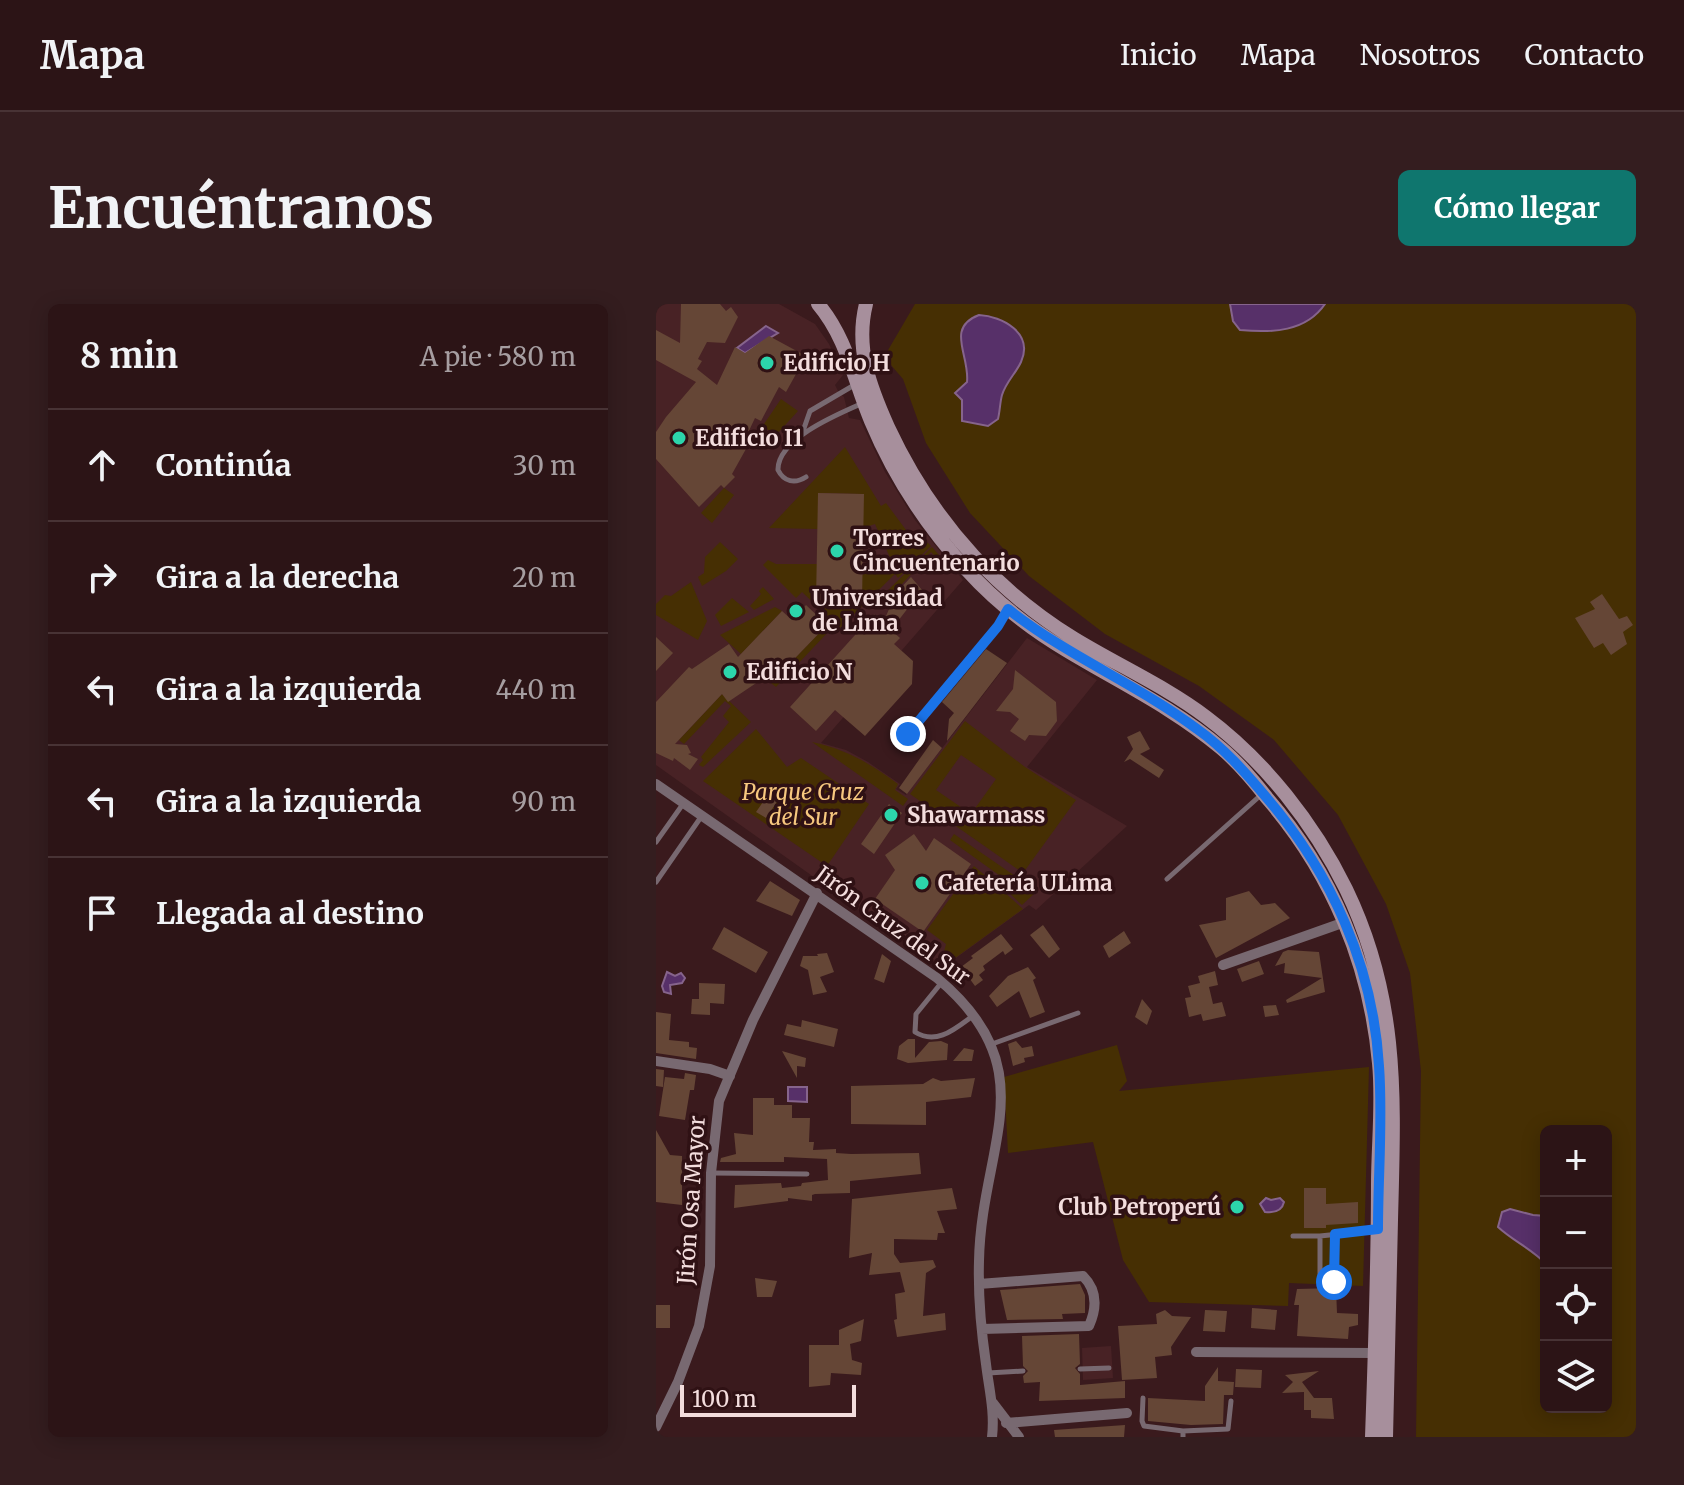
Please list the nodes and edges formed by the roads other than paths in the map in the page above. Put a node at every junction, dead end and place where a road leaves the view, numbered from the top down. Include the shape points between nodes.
1 (818, 304) edge
2 (866, 304) edge
3 (857, 383) junction
4 (864, 402) junction
5 (802, 435) junction
6 (806, 477) dead end
7 (1008, 609) junction
8 (908, 734) dead end
9 (656, 784) edge
10 (1263, 793) junction
11 (684, 803) junction
12 (702, 815) junction
13 (656, 842) edge
14 (1167, 879) dead end
15 (656, 882) edge
16 (817, 893) junction
17 (1345, 922) junction
18 (1223, 965) dead end
19 (942, 982) junction
20 (1078, 1013) dead end
21 (974, 1015) junction
22 (991, 1045) junction
23 (656, 1061) edge
24 (730, 1076) junction
25 (711, 1173) junction
26 (807, 1174) dead end
27 (1378, 1229) junction
28 (1335, 1234) junction
29 (1293, 1236) dead end
30 (1320, 1236) junction
31 (979, 1284) junction
32 (982, 1329) junction
33 (1196, 1352) dead end
34 (1375, 1353) junction
35 (1109, 1368) dead end
36 (1080, 1369) dead end
37 (1023, 1371) dead end
38 (987, 1373) junction
39 (1143, 1398) dead end
40 (1231, 1401) dead end
41 (992, 1402) junction
42 (1127, 1413) dead end
43 (1006, 1423) junction
44 (656, 1427) edge
45 (1183, 1434) edge
46 (992, 1437) edge
47 (1019, 1437) edge
48 (1372, 1437) edge
49 (1386, 1437) edge

1 - 3 street via 838,333
2 - 49 street via 861,348 880,408 914,477 950,530 991,575 1043,619 1166,690 1209,719 1257,763 1304,818 1351,901 1383,994 1393,1065
3 - 4 street
3 - 5 lane via 810,411
4 - 5 lane
4 - 7 street via 888,458 921,513
5 - 6 lane via 778,465 790,481
7 - 8 lane
7 - 10 street via 1199,730
9 - 11 street, Jirón Cruz del Sur
10 - 14 lane
10 - 17 street via 1309,852
11 - 12 street, Jirón Cruz del Sur
11 - 13 lane
12 - 15 lane
12 - 16 street, Jirón Cruz del Sur
16 - 19 street, Jirón Cruz del Sur
16 - 24 street, Jirón Osa Mayor
17 - 18 street
17 - 27 street via 1369,995 1379,1065
19 - 21 street, Jirón Cruz del Sur
19 - 21 lane via 916,1014 915,1032 943,1036
20 - 22 lane
21 - 22 street, Jirón Cruz del Sur
22 - 31 street, Jirón Cruz del Sur via 1001,1083 1000,1111
23 - 24 street
24 - 25 street, Jirón Osa Mayor via 719,1101
25 - 26 lane
25 - 44 street, Jirón Osa Mayor via 710,1266 699,1326
27 - 28 lane
27 - 34 street
28 - 30 lane
28 - 30 lane via 1334,1282 1320,1281
29 - 30 lane
31 - 32 street, Jirón Cruz del Sur
31 - 32 street via 1083,1276 1091,1284 1095,1312 1089,1326
32 - 38 street, Jirón Cruz del Sur
33 - 34 street
34 - 48 street
35 - 36 lane
37 - 38 lane
38 - 41 street, Jirón Cruz del Sur
39 - 45 lane via 1144,1426
40 - 45 lane via 1228,1429
41 - 43 street, Jirón Cruz del Sur
41 - 46 street, Jirón Cruz del Sur
42 - 43 street
43 - 47 street, Jirón Cruz del Sur

